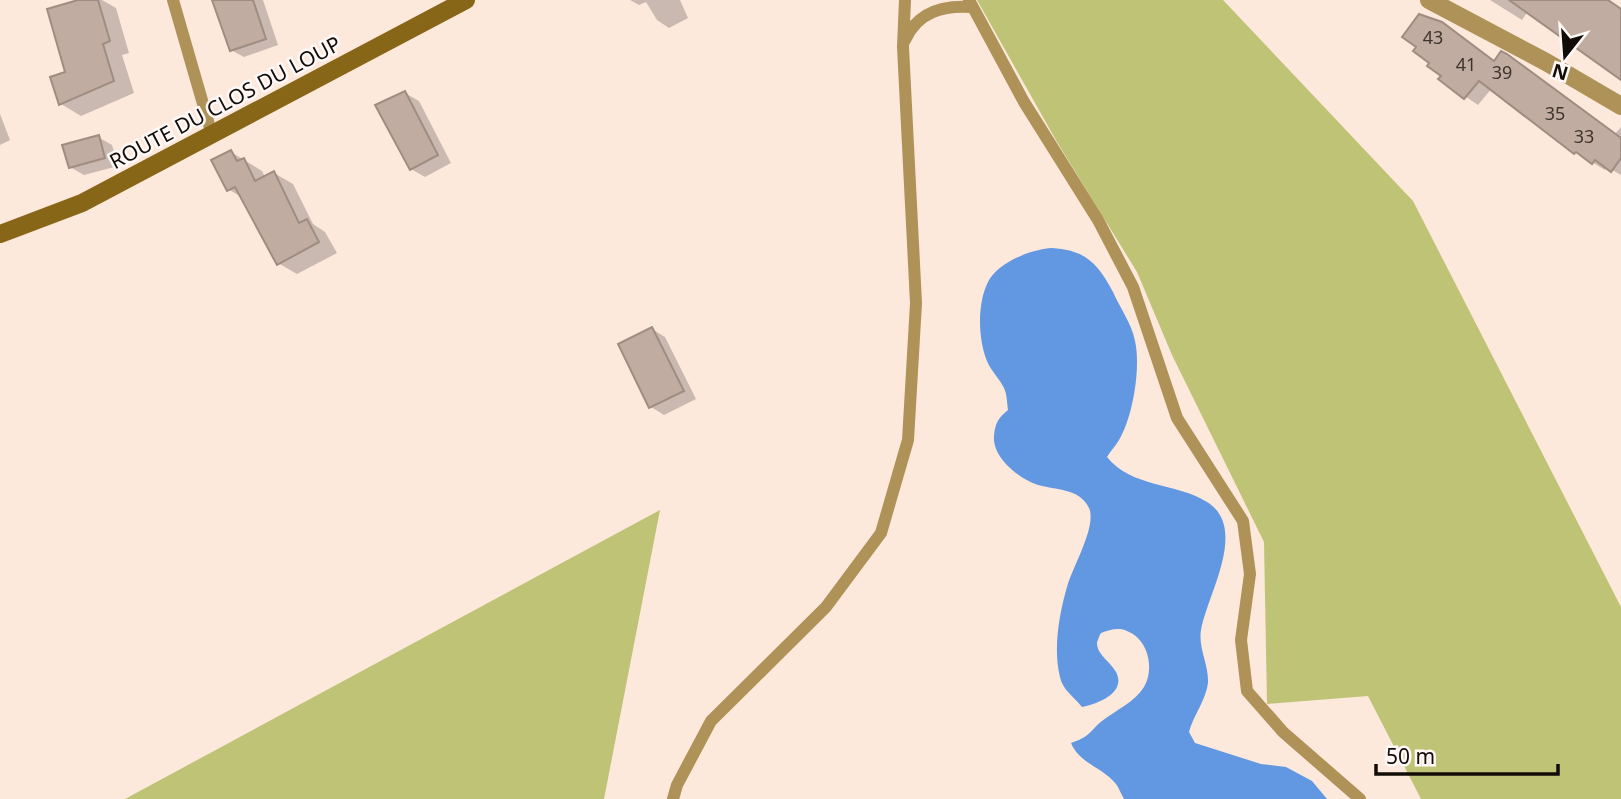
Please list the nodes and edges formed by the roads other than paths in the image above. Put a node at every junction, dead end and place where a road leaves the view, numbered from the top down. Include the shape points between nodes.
1 (173, 0) edge
2 (466, 0) edge
3 (905, 0) edge
4 (1429, 0) edge
5 (971, 3) edge
6 (902, 47) junction
7 (1621, 106) edge
8 (212, 135) junction
9 (0, 234) edge
10 (673, 799) edge
11 (1360, 799) edge

1 - 8 lane
2 - 8 street, ROUTE DU CLOS DU LOUP
3 - 6 lane
4 - 7 street
5 - 6 lane via 923,16
5 - 11 lane via 1133,287 1177,418 1243,521 1250,574 1241,640 1247,691 1283,732
6 - 10 lane via 916,303 908,440 881,533 826,607 711,721
8 - 9 street, ROUTE DU CLOS DU LOUP via 82,203

